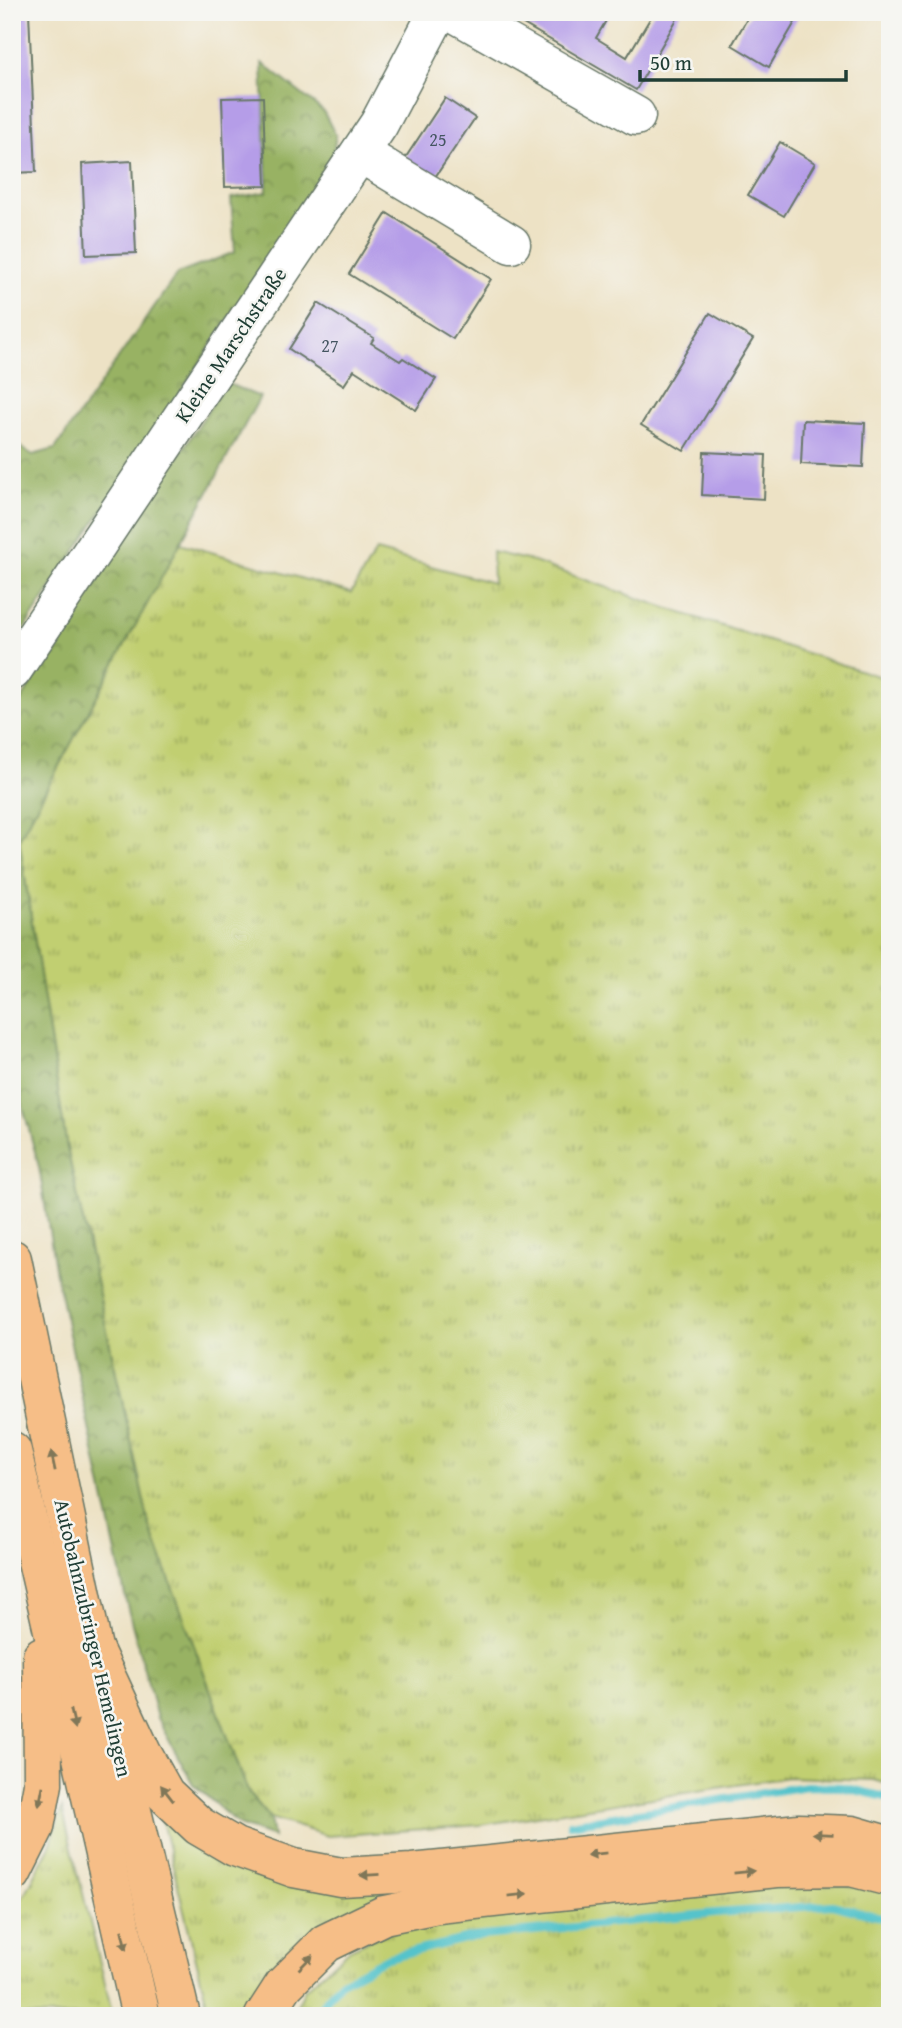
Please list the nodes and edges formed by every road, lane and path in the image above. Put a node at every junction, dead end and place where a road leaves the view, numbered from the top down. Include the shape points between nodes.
1 (438, 12) edge
2 (453, 12) edge
3 (636, 116) dead end
4 (360, 153) junction
5 (511, 244) dead end
6 (12, 671) edge
7 (12, 1259) edge
8 (12, 1451) edge
9 (41, 1581) junction
10 (93, 1648) junction
11 (890, 1846) edge
12 (12, 1873) edge
13 (890, 1877) edge
14 (141, 2016) edge
15 (181, 2016) edge
16 (264, 2016) edge

1 - 4 street, Kleine Marschstraße
2 - 3 street
4 - 5 street
4 - 6 street, Kleine Marschstraße
10 -> 7 highway, Autobahnzubringer Hemelingen
8 - 9 highway, Autobahnzubringer Hemelingen
9 -> 12 highway via 43,1784 35,1827
9 -> 14 highway, Autobahnzubringer Hemelingen
11 -> 10 highway via 852,1835 799,1833 412,1873 341,1877 294,1868 235,1847 199,1826 166,1794
10 - 15 highway, Autobahnzubringer Hemelingen
16 -> 13 highway via 284,1985 326,1943 384,1915 438,1904 777,1868 851,1867

